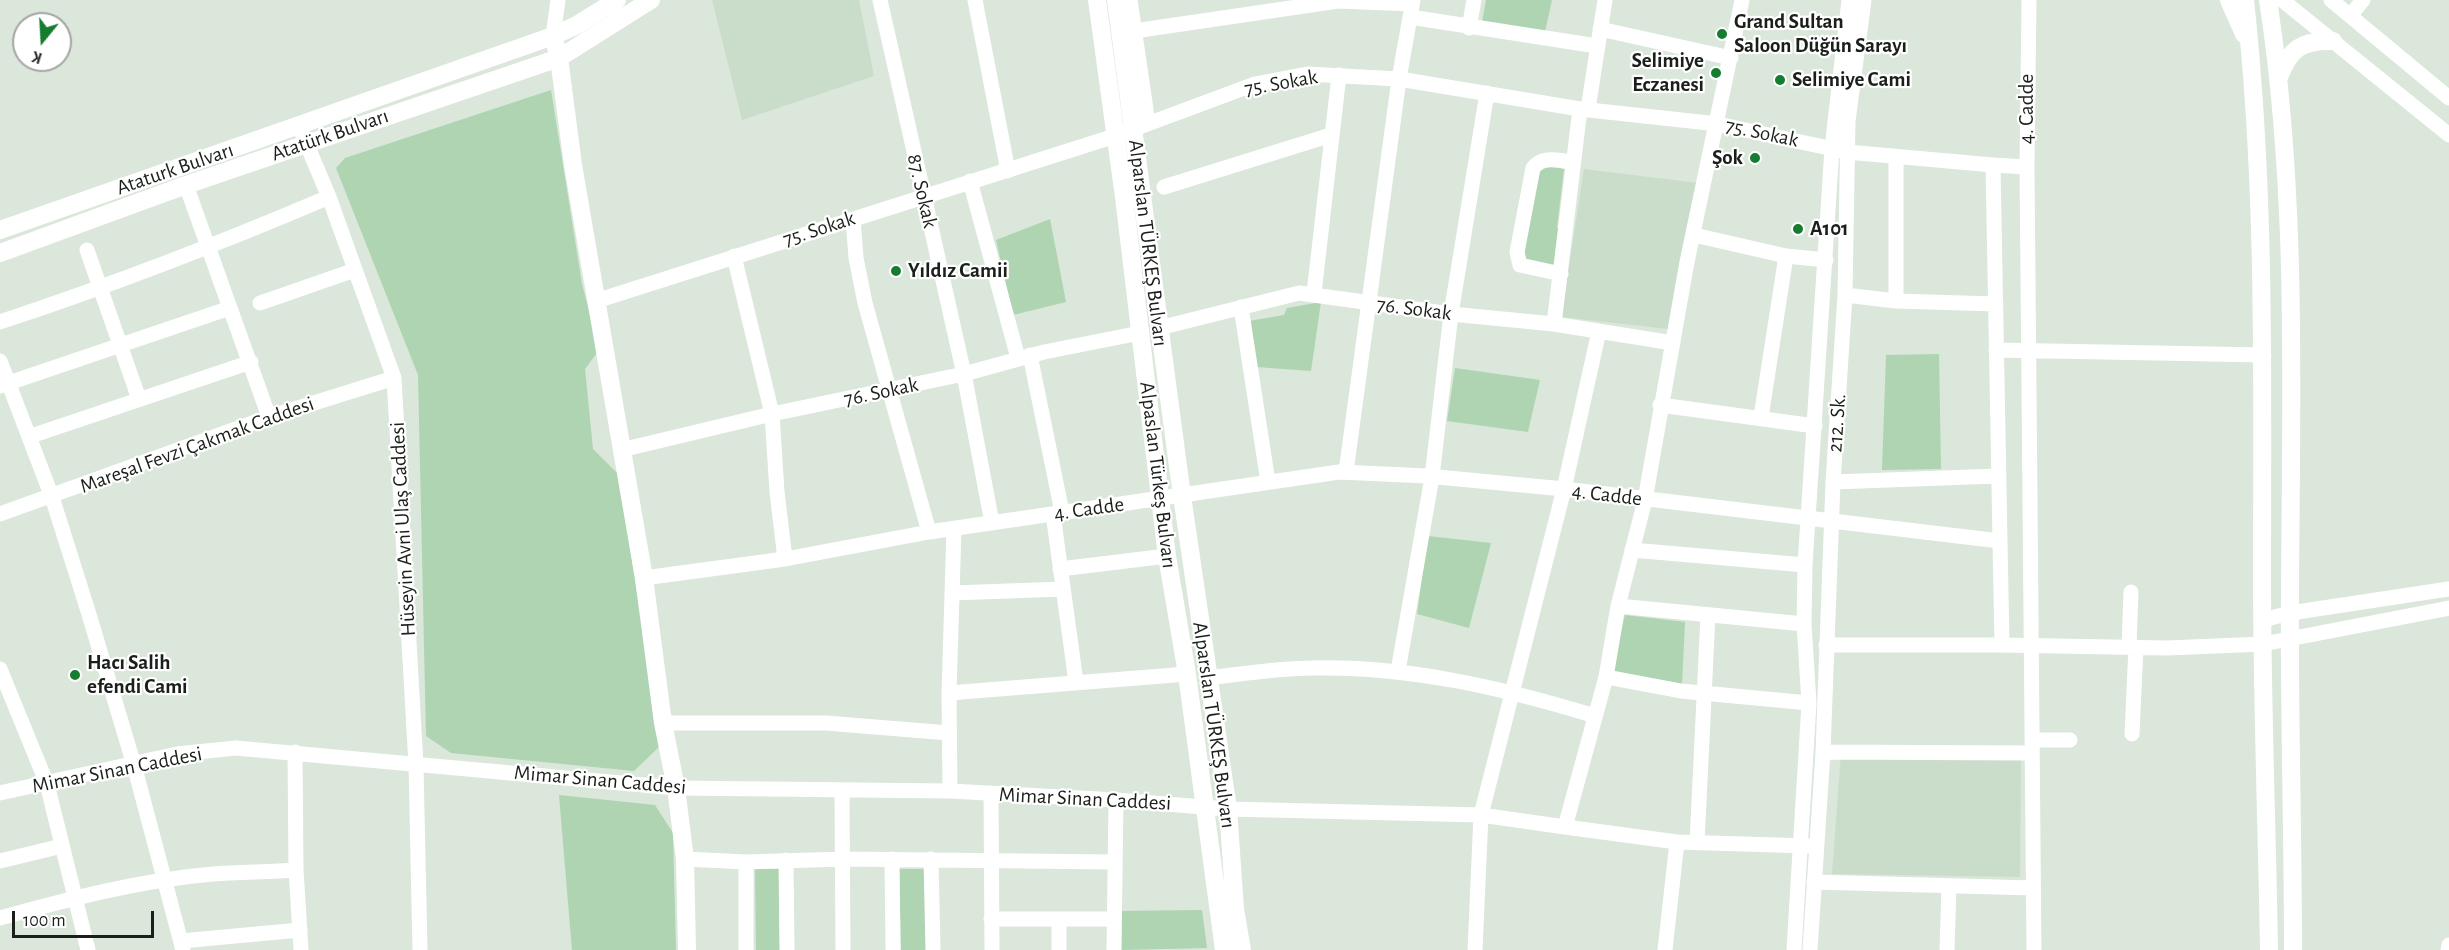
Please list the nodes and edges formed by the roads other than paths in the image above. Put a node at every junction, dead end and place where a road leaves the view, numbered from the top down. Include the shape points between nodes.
1 (558, 0) edge
2 (617, 0) edge
3 (651, 0) edge
4 (880, 0) edge
5 (975, 0) edge
6 (1097, 0) edge
7 (1116, 0) edge
8 (1130, 0) edge
9 (1474, 0) edge
10 (1605, 0) edge
11 (1742, 0) edge
12 (1849, 0) edge
13 (1864, 0) edge
14 (2029, 0) edge
15 (2229, 0) edge
16 (2245, 0) edge
17 (2268, 0) edge
18 (2331, 0) edge
19 (2363, 0) edge
20 (2287, 2) edge
21 (1412, 7) edge
22 (2350, 16) junction
23 (1469, 28) junction
24 (1600, 29) junction
25 (1134, 31) junction
26 (553, 36) junction
27 (2333, 41) junction
28 (2249, 44) junction
29 (1597, 46) junction
30 (560, 58) junction
31 (1731, 58) junction
32 (1339, 75) junction
33 (1399, 79) junction
34 (2278, 79) junction
35 (1487, 93) junction
36 (2449, 98) edge
37 (1584, 109) junction
38 (1719, 124) junction
39 (299, 126) junction
40 (1141, 126) junction
41 (1332, 135) junction
42 (2449, 135) edge
43 (1115, 136) junction
44 (306, 143) junction
45 (1840, 150) junction
46 (1896, 157) junction
47 (1573, 162) junction
48 (1993, 165) junction
49 (2027, 167) junction
50 (1008, 171) junction
51 (970, 181) junction
52 (186, 185) junction
53 (1164, 186) dead end
54 (923, 196) junction
55 (329, 197) junction
56 (853, 219) junction
57 (0, 230) edge
58 (1694, 235) junction
59 (210, 248) junction
60 (87, 250) dead end
61 (0, 253) edge
62 (735, 256) junction
63 (1786, 256) junction
64 (1826, 260) junction
65 (355, 270) junction
66 (1561, 274) junction
67 (102, 288) junction
68 (1314, 293) junction
69 (1845, 295) junction
70 (596, 301) junction
71 (1896, 301) junction
72 (260, 303) dead end
73 (1369, 304) junction
74 (1996, 304) junction
75 (230, 308) junction
76 (1241, 308) junction
77 (1451, 314) junction
78 (0, 322) edge
79 (1554, 324) junction
80 (1159, 328) junction
81 (1599, 331) junction
82 (1140, 333) junction
83 (1673, 343) junction
84 (120, 346) junction
85 (1996, 350) junction
86 (2028, 350) junction
87 (2264, 355) junction
88 (1024, 357) junction
89 (0, 362) edge
90 (251, 362) junction
91 (964, 374) junction
92 (394, 378) junction
93 (4, 385) edge
94 (890, 389) junction
95 (140, 399) junction
96 (1660, 405) junction
97 (772, 414) junction
98 (269, 417) junction
99 (1761, 417) junction
100 (1815, 426) junction
101 (31, 436) junction
102 (621, 450) junction
103 (1346, 472) junction
104 (1998, 476) junction
105 (1432, 477) junction
106 (1269, 482) junction
107 (1833, 482) junction
108 (1564, 489) junction
109 (52, 496) junction
110 (1182, 496) junction
111 (1162, 499) junction
112 (1645, 500) junction
113 (1058, 513) junction
114 (0, 514) edge
115 (1808, 519) junction
116 (1832, 522) junction
117 (992, 523) junction
118 (954, 529) junction
119 (929, 532) junction
120 (2000, 541) junction
121 (1632, 550) junction
122 (1167, 556) junction
123 (785, 560) junction
124 (1805, 565) junction
125 (1060, 569) junction
126 (644, 578) junction
127 (1063, 589) junction
128 (2449, 589) edge
129 (2131, 592) dead end
130 (952, 593) junction
131 (1618, 606) junction
132 (2449, 608) edge
133 (2290, 613) junction
134 (1708, 615) junction
135 (2263, 620) junction
136 (1804, 624) junction
137 (2290, 640) junction
138 (2263, 644) junction
139 (1826, 645) junction
140 (2002, 645) junction
141 (2031, 645) junction
142 (2132, 647) junction
143 (0, 669) edge
144 (1398, 671) junction
145 (1187, 674) junction
146 (1606, 677) junction
147 (1208, 678) junction
148 (1076, 682) junction
149 (1515, 692) junction
150 (949, 693) junction
151 (1704, 693) junction
152 (1809, 703) junction
153 (1595, 716) junction
154 (663, 723) junction
155 (949, 733) junction
156 (2132, 734) dead end
157 (2070, 740) dead end
158 (2032, 746) junction
159 (295, 752) junction
160 (1823, 752) junction
161 (134, 765) junction
162 (416, 765) junction
163 (46, 784) junction
164 (676, 788) junction
165 (842, 790) junction
166 (950, 791) junction
167 (0, 793) edge
168 (991, 793) junction
169 (1116, 800) junction
170 (1204, 806) junction
171 (1228, 809) junction
172 (1481, 815) junction
173 (1565, 827) junction
174 (1677, 842) junction
175 (1697, 843) junction
176 (62, 846) junction
177 (1808, 846) junction
178 (844, 858) junction
179 (991, 858) junction
180 (684, 859) junction
181 (931, 859) junction
182 (786, 860) junction
183 (892, 860) junction
184 (0, 861) edge
185 (746, 862) junction
186 (1113, 862) junction
187 (296, 870) junction
188 (165, 881) junction
189 (1814, 882) junction
190 (1949, 886) junction
191 (2033, 888) junction
192 (75, 898) junction
193 (0, 918) edge
194 (991, 919) junction
195 (1114, 919) junction
196 (1059, 920) junction
197 (300, 930) junction
198 (182, 945) edge
199 (2449, 945) edge
200 (88, 950) edge
201 (301, 950) edge
202 (420, 950) edge
203 (687, 950) edge
204 (746, 950) edge
205 (787, 950) edge
206 (843, 950) edge
207 (893, 950) edge
208 (933, 950) edge
209 (992, 950) edge
210 (1059, 950) edge
211 (1114, 950) edge
212 (1224, 950) edge
213 (1242, 950) edge
214 (1474, 950) edge
215 (1665, 950) edge
216 (1794, 950) edge
217 (1810, 950) edge
218 (1947, 950) edge
219 (2034, 950) edge
220 (2269, 950) edge
221 (2293, 950) edge
222 (2448, 950) edge

1 - 26 street
2 - 26 main road, Ataturk Bulvarı
3 - 30 main road, Atatürk Bulvarı
4 - 54 street, 87. Sokak
5 - 50 street
6 - 43 main road, Alpaslan Türkeş Bulvarı
7 - 40 main road, Alparslan TÜRKEŞ Bulvarı
8 - 25 street
9 - 23 street
10 - 24 street
11 - 31 street
12 - 45 street
13 - 45 street, 212. Sk. via 1848,121
14 - 49 street, 4. Cadde
15 - 28 main road
16 - 28 main road
17 - 34 main road
18 - 22 street
19 - 22 street
20 - 27 street
21 - 23 street
21 - 25 street via 1338,2
21 - 33 street
22 - 36 street
23 - 29 street
24 - 29 street
24 - 31 street
25 - 40 street
26 - 30 main road
26 - 39 main road, Ataturk Bulvarı
27 - 34 main road via 2311,42 2295,50 2285,60
27 - 42 street
28 - 87 main road
29 - 37 street
30 - 44 main road, Atatürk Bulvarı
30 - 70 main road
31 - 38 street
32 - 33 street, 75. Sokak
32 - 40 street, 75. Sokak via 1307,74 1255,84
32 - 41 street
33 - 35 street, 75. Sokak
33 - 73 street
34 - 133 main road via 2292,324
35 - 37 street, 75. Sokak
35 - 77 street
37 - 38 street, 75. Sokak
37 - 47 street
38 - 45 street, 75. Sokak
38 - 58 street
39 - 44 street, Hüseyin Avni Ulaş Caddesi
39 - 57 main road, Ataturk Bulvarı
40 - 43 street, 75. Sokak
40 - 80 main road, Alparslan TÜRKEŞ Bulvarı
41 - 53 street
41 - 68 street
43 - 50 street, 75. Sokak
43 - 82 main road, Alpaslan Türkeş Bulvarı
44 - 52 main road, Atatürk Bulvarı
44 - 55 street, Hüseyin Avni Ulaş Caddesi
45 - 46 street, 75. Sokak
45 - 64 street
45 - 69 street, 212. Sk.
46 - 48 street, 75. Sokak
46 - 71 street
47 - 66 street
47 - 66 street via 1545,160 1533,168 1517,252 1520,265 1525,268
48 - 49 street, 4. Cadde
48 - 74 street, 4. Cadde
49 - 86 street
50 - 51 street, 75. Sokak
51 - 54 street, 75. Sokak
51 - 88 street
52 - 59 street
52 - 61 main road, Atatürk Bulvarı
54 - 56 street, 75. Sokak
54 - 91 street, 87. Sokak
55 - 59 street
55 - 65 street, Hüseyin Avni Ulaş Caddesi
56 - 62 street, 75. Sokak
56 - 94 street via 860,280
58 - 63 street
58 - 83 street
59 - 67 street
59 - 75 street
60 - 67 street
62 - 70 street, 75. Sokak
62 - 97 street
63 - 64 street
63 - 99 street
64 - 100 street
65 - 72 street
65 - 92 street, Hüseyin Avni Ulaş Caddesi
66 - 79 street
67 - 78 street
67 - 84 street
68 - 73 street, 76. Sokak
68 - 76 street, 76. Sokak via 1299,293
69 - 71 street
69 - 107 street, 212. Sk.
70 - 102 main road
71 - 74 street
73 - 77 street, 76. Sokak
73 - 103 street
74 - 85 street, 4. Cadde
75 - 84 street
75 - 90 street
76 - 80 street, 76. Sokak
76 - 106 street
77 - 79 street, 76. Sokak
77 - 105 street
79 - 81 street, 76. Sokak
80 - 110 main road, Alparslan TÜRKEŞ Bulvarı
81 - 83 street, 76. Sokak
81 - 108 street
82 - 88 street, 76. Sokak
82 - 111 main road, Alpaslan Türkeş Bulvarı
83 - 96 street
84 - 93 street
84 - 95 street
85 - 86 street
85 - 104 street, 4. Cadde
86 - 87 street
86 - 141 street
87 - 135 main road
88 - 91 street, 76. Sokak
88 - 113 street
89 - 93 street
90 - 95 street
90 - 98 street
91 - 94 street, 76. Sokak
91 - 117 street, 87. Sokak
92 - 98 street, Mareşal Fevzi Çakmak Caddesi
92 - 162 street, Hüseyin Avni Ulaş Caddesi
93 - 101 street
94 - 97 street, 76. Sokak
94 - 119 street
95 - 101 street
96 - 99 street
96 - 112 street
97 - 102 street, 76. Sokak
97 - 123 street
98 - 109 street, Mareşal Fevzi Çakmak Caddesi
99 - 100 street
100 - 115 street
101 - 109 street
102 - 126 main road
103 - 105 street, 4. Cadde
103 - 106 street, 4. Cadde
104 - 107 street
104 - 120 street, 4. Cadde
105 - 108 street, 4. Cadde
105 - 144 street
106 - 110 street, 4. Cadde
107 - 116 street, 212. Sk.
108 - 112 street, 4. Cadde
108 - 149 street
109 - 114 street, Mareşal Fevzi Çakmak Caddesi
109 - 161 street
110 - 111 street, 4. Cadde
110 - 147 main road, Alparslan TÜRKEŞ Bulvarı
111 - 113 street, 4. Cadde
111 - 122 main road, Alpaslan Türkeş Bulvarı
112 - 115 street, 4. Cadde
112 - 121 street
113 - 117 street, 4. Cadde
113 - 125 street
115 - 116 street, 4. Cadde
115 - 124 street
116 - 120 street, 4. Cadde
116 - 139 street, 212. Sk.
117 - 118 street, 4. Cadde
118 - 119 street, 4. Cadde
118 - 130 street
119 - 123 street, 4. Cadde
120 - 140 street
121 - 124 street
121 - 131 street
122 - 125 street
122 - 145 main road, Alpaslan Türkeş Bulvarı
123 - 126 street, 4. Cadde
124 - 136 street
125 - 127 street
126 - 154 main road
127 - 130 street
127 - 148 street
128 - 133 street
129 - 142 street
130 - 150 street
131 - 134 street
131 - 146 street
132 - 137 street
133 - 135 street
133 - 137 main road
134 - 136 street
134 - 151 street
135 - 138 main road
136 - 152 street
137 - 138 street
137 - 221 main road
138 - 142 street
138 - 220 main road
139 - 140 street
139 - 160 street, 212. Sk.
140 - 141 street
141 - 142 street
141 - 158 street
142 - 156 street
143 - 163 street
144 - 147 street via 1312,668
144 - 149 street
145 - 148 street
145 - 170 main road, Alpaslan Türkeş Bulvarı
146 - 151 street
146 - 153 street
147 - 171 main road, Alparslan TÜRKEŞ Bulvarı
148 - 150 street
149 - 153 street
149 - 172 street
150 - 155 street
151 - 152 street
151 - 175 street
152 - 177 street
153 - 173 street
154 - 155 street via 826,723
154 - 164 main road
155 - 166 street
157 - 158 street
158 - 160 street
158 - 191 street
159 - 161 street, Mimar Sinan Caddesi via 236,748 177,754
159 - 162 street, Mimar Sinan Caddesi
159 - 187 street
160 - 177 street, 212. Sk.
161 - 163 street, Mimar Sinan Caddesi
161 - 188 street
162 - 164 street, Mimar Sinan Caddesi
162 - 202 street, Hüseyin Avni Ulaş Caddesi
163 - 167 street, Mimar Sinan Caddesi
163 - 176 street
164 - 165 street, Mimar Sinan Caddesi
164 - 180 main road
165 - 166 street, Mimar Sinan Caddesi
165 - 178 street
166 - 168 street, Mimar Sinan Caddesi
168 - 169 street, Mimar Sinan Caddesi
168 - 179 street
169 - 170 street, Mimar Sinan Caddesi
169 - 186 street
170 - 171 street, Mimar Sinan Caddesi
170 - 212 main road, Alpaslan Türkeş Bulvarı
171 - 172 street, Mimar Sinan Caddesi
171 - 213 main road, Alparslan TÜRKEŞ Bulvarı
172 - 173 street, Mimar Sinan Caddesi
172 - 214 street
173 - 174 street, Mimar Sinan Caddesi
174 - 175 street, Mimar Sinan Caddesi
174 - 215 street
175 - 177 street, Mimar Sinan Caddesi
176 - 184 street
176 - 192 street
177 - 189 street
177 - 216 street
178 - 182 street
178 - 183 street
178 - 206 street
179 - 181 street
179 - 186 street
179 - 194 street
180 - 185 street
180 - 203 main road
181 - 183 street
181 - 208 street
182 - 185 street
182 - 205 street
183 - 207 street
185 - 204 street
186 - 195 street
187 - 188 street via 212,874
187 - 197 street
188 - 192 street
188 - 198 street
189 - 190 street
189 - 217 street
190 - 191 street
190 - 218 street
191 - 219 street
192 - 193 street
192 - 200 street
194 - 196 street
194 - 209 street
195 - 196 street
195 - 211 street
196 - 210 street
197 - 198 street
197 - 201 street
199 - 222 street

